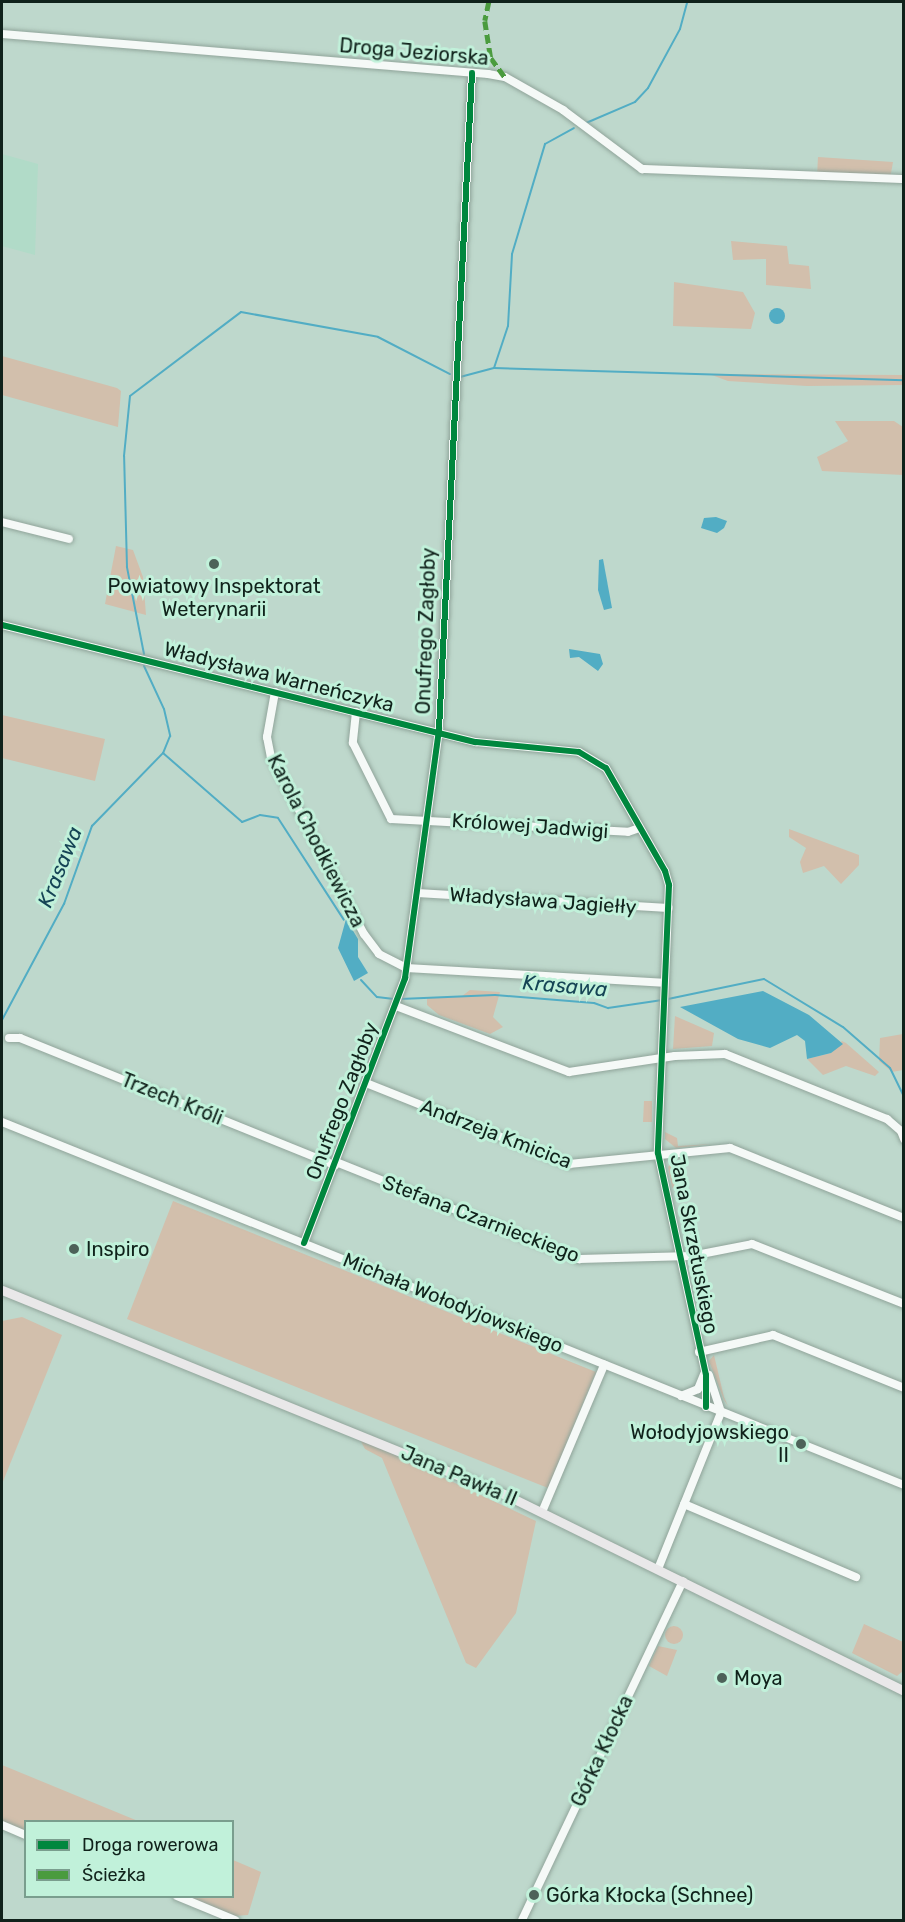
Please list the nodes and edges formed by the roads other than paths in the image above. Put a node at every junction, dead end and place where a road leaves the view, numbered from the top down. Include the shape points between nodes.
1 (2, 34) edge
2 (472, 73) junction
3 (903, 179) edge
4 (2, 522) edge
5 (69, 539) dead end
6 (2, 625) edge
7 (275, 692) junction
8 (356, 712) junction
9 (438, 733) junction
10 (426, 821) junction
11 (639, 828) junction
12 (417, 893) junction
13 (669, 908) junction
14 (406, 968) junction
15 (664, 983) junction
16 (397, 1001) junction
17 (9, 1038) dead end
18 (660, 1059) junction
19 (366, 1083) junction
20 (2, 1122) edge
21 (903, 1139) edge
22 (658, 1153) junction
23 (335, 1163) junction
24 (903, 1218) edge
25 (304, 1243) junction
26 (679, 1256) junction
27 (2, 1290) edge
28 (903, 1304) edge
29 (699, 1352) junction
30 (604, 1365) junction
31 (704, 1366) junction
32 (903, 1388) edge
33 (681, 1396) junction
34 (706, 1407) junction
35 (721, 1413) junction
36 (903, 1485) edge
37 (684, 1504) junction
38 (542, 1512) junction
39 (658, 1569) junction
40 (856, 1577) dead end
41 (683, 1581) junction
42 (903, 1691) edge
43 (2, 1825) edge
44 (24, 1834) edge
45 (182, 1898) edge
46 (236, 1920) edge
47 (522, 1920) edge

1 - 2 street, Droga Jeziorska
2 - 3 street, Droga Jeziorska via 505,77 525,88 575,117 642,170
2 - 9 street, Onufrego Zagłoby
4 - 5 street
6 - 7 street, Władysława Warneńczyka
7 - 8 street, Władysława Warneńczyka
7 - 14 street, Karola Chodkiewicza via 267,737 271,757 368,941 386,960
8 - 9 street, Władysława Warneńczyka
8 - 10 street, Królowej Jadwigi via 353,744 388,817
9 - 10 street, Onufrego Zagłoby
9 - 11 street, Władysława Warneńczyka via 493,745 573,751 592,757 615,781
10 - 11 street, Królowej Jadwigi via 628,832
10 - 12 street, Onufrego Zagłoby
11 - 13 street, Władysława Warneńczyka via 668,878
12 - 13 street, Władysława Jagiełły
12 - 14 street, Onufrego Zagłoby
13 - 15 street, Jana Skrzetuskiego
14 - 15 street
14 - 16 street, Onufrego Zagłoby
15 - 18 street, Jana Skrzetuskiego
16 - 18 street via 568,1072
16 - 19 street, Onufrego Zagłoby
17 - 23 street, Trzech Króli via 20,1038
18 - 21 street via 729,1055 887,1119 901,1131
18 - 22 street, Jana Skrzetuskiego
19 - 22 street, Andrzeja Kmicica via 569,1164
19 - 23 street, Onufrego Zagłoby
20 - 25 street, Michała Wołodyjowskiego
22 - 24 street, Andrzeja Kmicica via 738,1150
22 - 26 street, Jana Skrzetuskiego
23 - 25 street, Onufrego Zagłoby
23 - 26 street, Stefana Czarnieckiego via 579,1259
25 - 30 street, Michała Wołodyjowskiego
26 - 28 street, Stefana Czarnieckiego via 752,1244
26 - 29 street, Jana Skrzetuskiego
27 - 38 main road, Jana Pawła II
29 - 31 street, Jana Skrzetuskiego
29 - 32 street via 773,1335
30 - 33 street, Michała Wołodyjowskiego
30 - 38 street
31 - 33 street via 702,1385
31 - 34 street, Jana Skrzetuskiego
31 - 35 street, Jana Skrzetuskiego
33 - 34 street, Michała Wołodyjowskiego
34 - 35 street, Michała Wołodyjowskiego
35 - 36 street, Michała Wołodyjowskiego
35 - 37 street
37 - 39 street
37 - 40 street
38 - 39 main road, Jana Pawła II
39 - 41 main road, Jana Pawła II
41 - 42 main road, Jana Pawła II
41 - 47 street, Górka Kłocka
43 - 44 street
45 - 46 street

